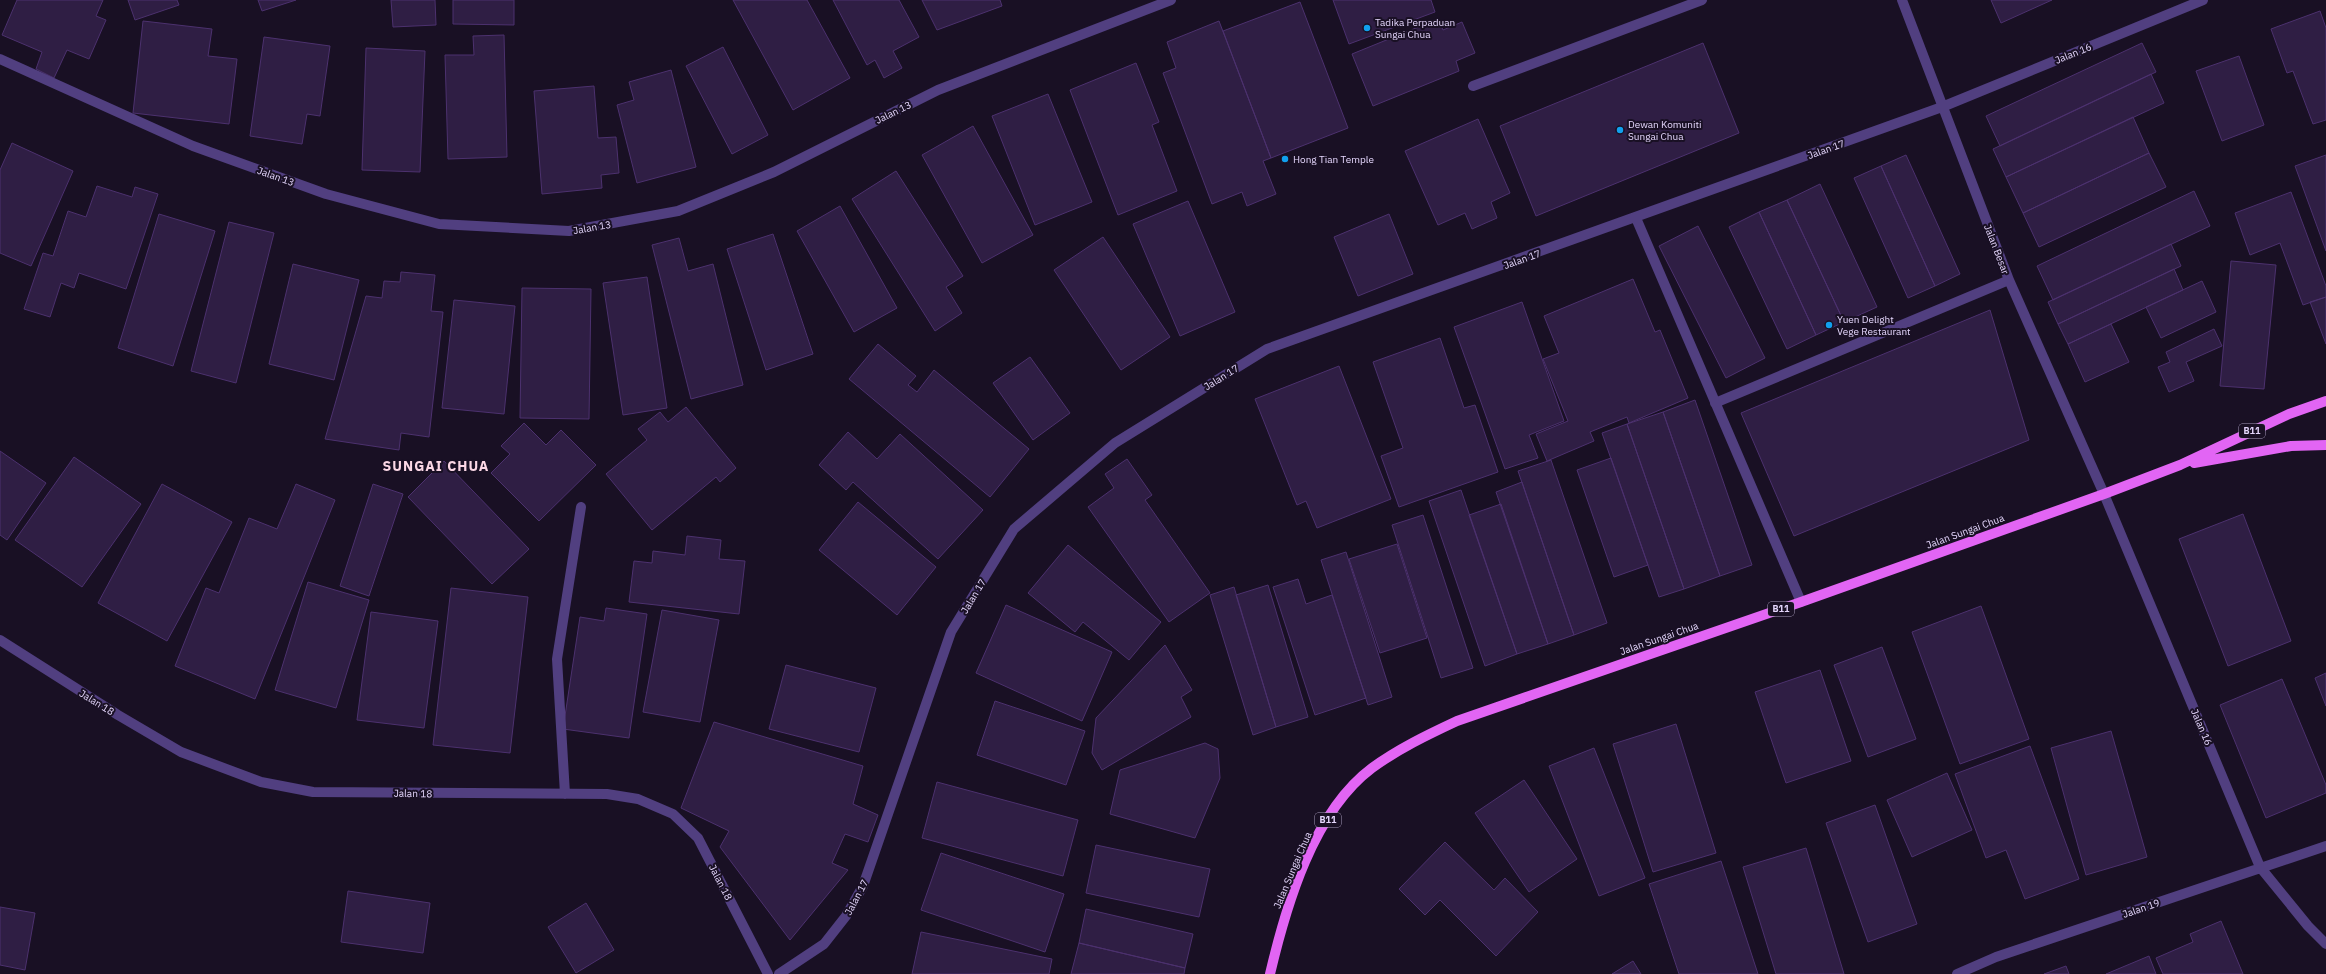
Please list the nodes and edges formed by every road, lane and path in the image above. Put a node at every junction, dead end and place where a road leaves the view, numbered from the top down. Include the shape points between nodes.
1 (1171, 0) edge
2 (1702, 0) edge
3 (1902, 0) edge
4 (2203, 0) edge
5 (0, 59) edge
6 (1473, 86) dead end
7 (1942, 107) junction
8 (1636, 218) junction
9 (2009, 280) junction
10 (2326, 401) edge
11 (1715, 403) junction
12 (2326, 445) edge
13 (2180, 465) junction
14 (2104, 494) junction
15 (580, 508) dead end
16 (1801, 602) junction
17 (0, 640) edge
18 (565, 794) junction
19 (2326, 846) edge
20 (2260, 867) junction
21 (2326, 944) edge
22 (768, 974) edge
23 (779, 974) edge
24 (1270, 974) edge
25 (1957, 974) edge

1 - 5 street, Jalan 13 via 938,90 774,172 678,211 569,231 439,224 326,194 193,146
2 - 6 street
3 - 7 street, Jalan Besar
4 - 7 street, Jalan 16
7 - 8 street, Jalan 17
7 - 9 street, Jalan Besar
8 - 11 street
8 - 23 street, Jalan 17 via 1267,349 1115,443 1014,529 951,632 863,886 846,916 824,944
9 - 11 street
9 - 14 street, Jalan Besar
10 - 13 main road, Jalan Sungai Chua / B11 via 2289,414
11 - 16 street
12 - 13 main road, Jalan Sungai Chua / B11 via 2291,446
13 - 14 main road, Jalan Sungai Chua / B11
14 - 16 main road, Jalan Sungai Chua / B11
14 - 20 street, Jalan 16
15 - 18 street via 557,658
16 - 24 main road, Jalan Sungai Chua / B11 via 1457,721 1407,745 1371,769 1346,793 1323,826 1281,928
17 - 18 street, Jalan 18 via 181,752 261,782 313,792
18 - 22 street, Jalan 18 via 607,794 638,798 673,814 698,838
19 - 20 street, Jalan 19
20 - 21 street, Jalan 16
20 - 25 street, Jalan 19 via 1996,957

